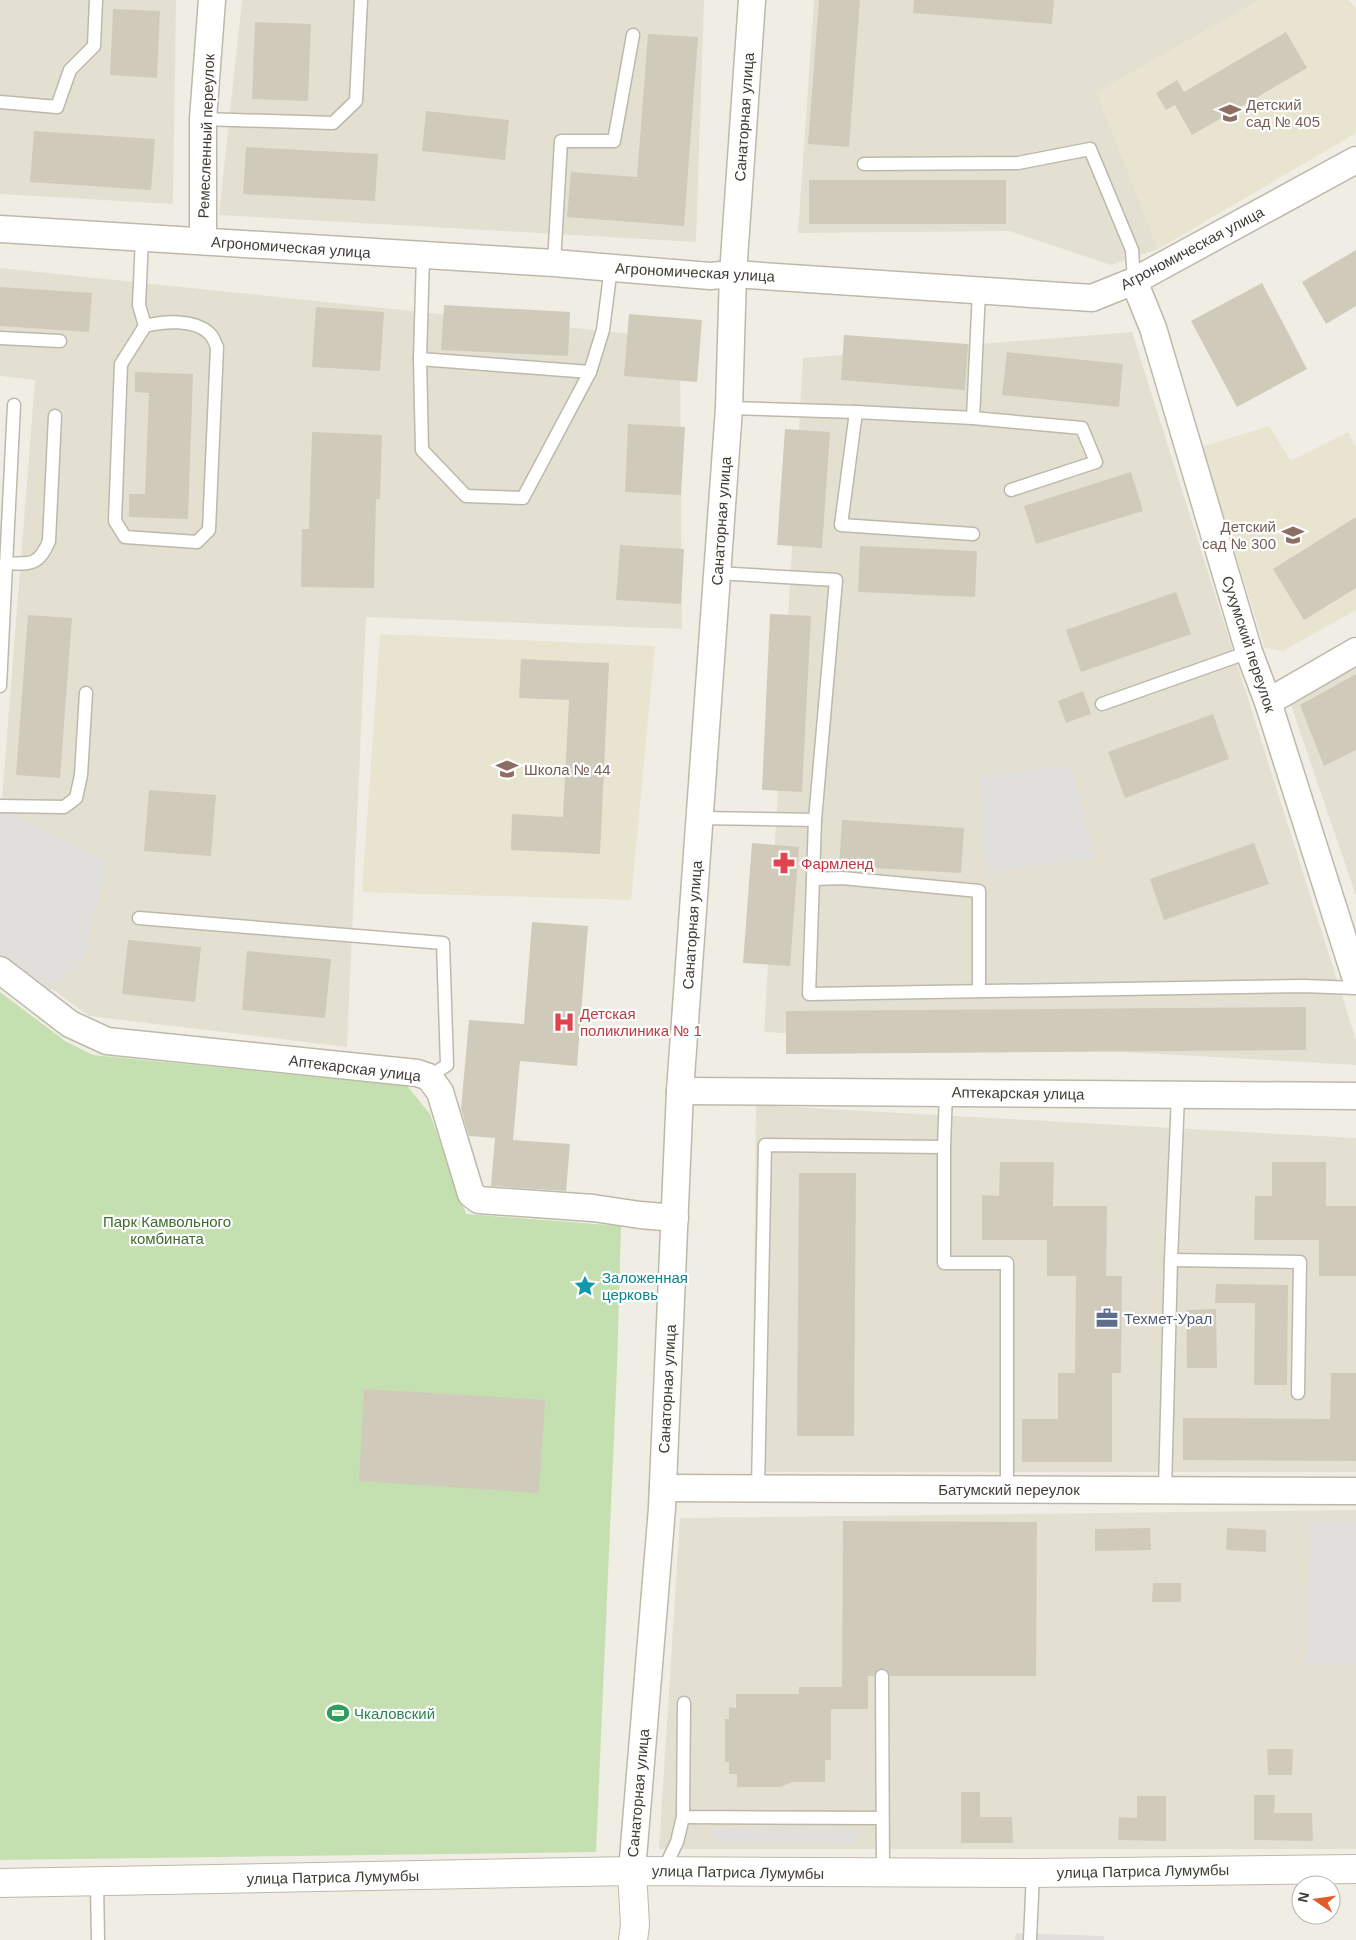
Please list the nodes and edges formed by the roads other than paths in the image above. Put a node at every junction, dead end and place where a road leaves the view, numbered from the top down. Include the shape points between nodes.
1 (96, 0) edge
2 (212, 0) edge
3 (361, 0) edge
4 (752, 0) edge
5 (633, 35) dead end
6 (0, 102) edge
7 (203, 119) junction
8 (1356, 160) edge
9 (864, 164) dead end
10 (0, 229) edge
11 (142, 238) junction
12 (203, 241) junction
13 (423, 255) junction
14 (554, 263) junction
15 (611, 268) junction
16 (732, 274) junction
17 (1134, 281) junction
18 (979, 291) junction
19 (145, 326) junction
20 (0, 338) edge
21 (60, 341) dead end
22 (420, 359) junction
23 (590, 372) junction
24 (14, 406) dead end
25 (729, 408) junction
26 (856, 412) junction
27 (55, 416) dead end
28 (973, 418) junction
29 (1011, 490) dead end
30 (973, 534) dead end
31 (6, 563) junction
32 (717, 573) junction
33 (1356, 651) edge
34 (1249, 652) junction
35 (0, 686) edge
36 (86, 693) dead end
37 (1268, 702) junction
38 (1102, 704) dead end
39 (0, 806) edge
40 (700, 818) junction
41 (815, 820) junction
42 (813, 879) junction
43 (139, 918) dead end
44 (0, 970) edge
45 (1356, 979) edge
46 (1356, 988) edge
47 (979, 991) junction
48 (429, 1077) junction
49 (680, 1091) junction
50 (946, 1092) junction
51 (1178, 1096) junction
52 (1356, 1096) edge
53 (944, 1147) junction
54 (675, 1218) junction
55 (1171, 1260) junction
56 (1298, 1393) dead end
57 (663, 1488) junction
58 (758, 1488) junction
59 (1007, 1489) junction
60 (1165, 1490) junction
61 (1356, 1490) edge
62 (882, 1676) dead end
63 (684, 1703) dead end
64 (683, 1817) junction
65 (881, 1818) junction
66 (1356, 1869) edge
67 (632, 1870) junction
68 (663, 1871) junction
69 (882, 1873) junction
70 (1034, 1873) junction
71 (97, 1882) junction
72 (0, 1883) edge
73 (98, 1940) edge
74 (632, 1940) edge
75 (1030, 1940) edge

1 - 6 lane via 94,46 70,70 56,107
2 - 7 street, Ремесленный переулок
3 - 7 lane via 356,101 333,123
4 - 16 street, Санаторная улица
5 - 14 lane via 614,141 561,141
7 - 12 street, Ремесленный переулок
8 - 17 street, Агрономическая улица
9 - 17 lane via 1018,163 1090,149 1132,250
10 - 11 street, Агрономическая улица
11 - 12 street, Агрономическая улица
11 - 19 lane via 140,305
12 - 13 street, Агрономическая улица
13 - 14 street, Агрономическая улица
13 - 22 lane
14 - 15 street, Агрономическая улица
15 - 16 street, Агрономическая улица via 710,276
15 - 23 lane via 603,330
16 - 18 street, Агрономическая улица
16 - 25 street, Санаторная улица
17 - 18 street, Агрономическая улица via 1092,298
17 - 34 street, Сухумский переулок via 1153,328
18 - 28 lane
19 - 19 lane via 121,364 115,521 125,537 197,542 209,530 217,347 210,334 197,325 159,322
20 - 21 lane
22 - 23 lane
22 - 23 lane via 422,450 466,496 523,498
24 - 31 lane
25 - 26 lane
25 - 32 street, Санаторная улица
26 - 28 lane
26 - 30 lane via 841,525
27 - 31 lane via 49,541 36,562
28 - 29 lane via 1082,428 1096,462
31 - 35 lane
32 - 40 street, Санаторная улица
32 - 41 lane via 836,580
33 - 37 street
34 - 37 street, Сухумский переулок
34 - 38 lane
36 - 39 lane via 81,775 76,798 64,807
37 - 45 street, Сухумский переулок
40 - 41 lane
40 - 49 street, Санаторная улица
41 - 42 lane
42 - 47 lane via 842,878 979,891
42 - 47 lane via 809,994
43 - 48 lane via 444,944 446,1066
44 - 48 street, Аптекарская улица via 70,1024 108,1041 417,1073
46 - 47 lane
48 - 54 street, Аптекарская улица via 440,1092 471,1194 479,1200
49 - 50 street, Аптекарская улица
49 - 54 street, Санаторная улица
50 - 51 street, Аптекарская улица
50 - 53 lane
51 - 52 street, Аптекарская улица
51 - 55 lane
53 - 58 lane via 765,1145
53 - 59 lane via 944,1263 1007,1263
54 - 57 street, Санаторная улица
55 - 56 lane via 1300,1262
55 - 60 lane
57 - 58 street, Батумский переулок
57 - 67 street, Санаторная улица
58 - 59 street, Батумский переулок
59 - 60 street, Батумский переулок
60 - 61 street, Батумский переулок
62 - 65 lane
63 - 64 lane
64 - 65 lane
64 - 68 lane via 677,1842
65 - 69 lane
66 - 70 street, улица Патриса Лумумбы
67 - 68 street, улица Патриса Лумумбы
67 - 71 street, улица Патриса Лумумбы
67 - 74 street, Санаторная улица via 635,1925
68 - 69 street, улица Патриса Лумумбы
69 - 70 street, улица Патриса Лумумбы
70 - 75 lane
71 - 72 street, улица Патриса Лумумбы
71 - 73 lane

